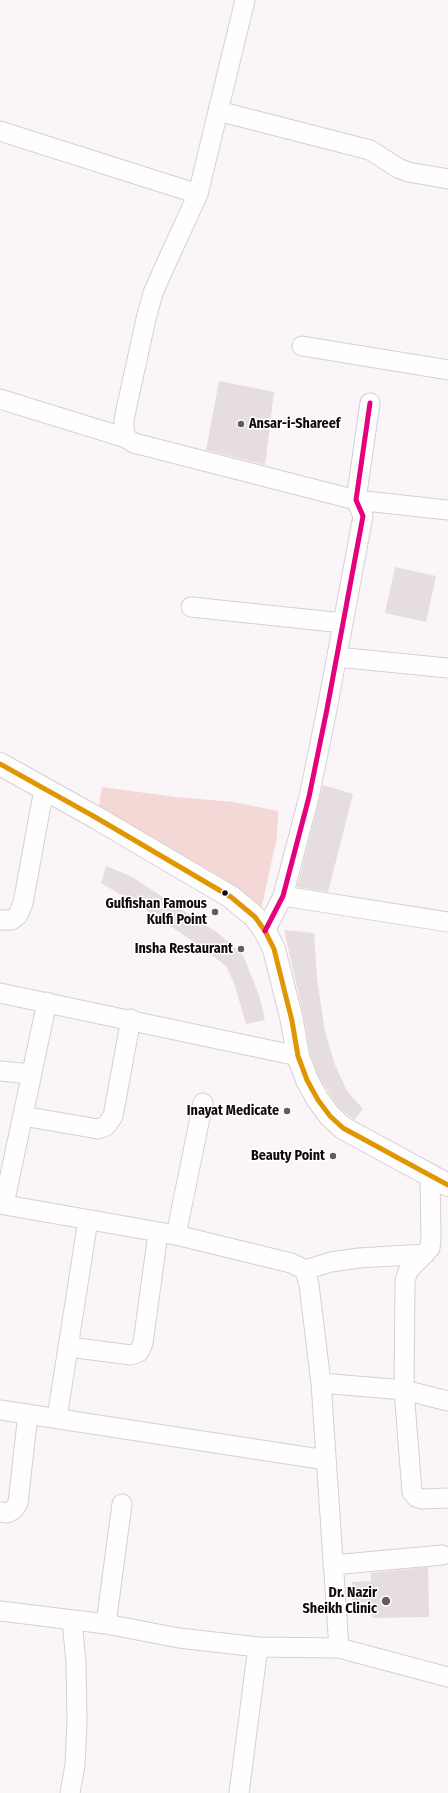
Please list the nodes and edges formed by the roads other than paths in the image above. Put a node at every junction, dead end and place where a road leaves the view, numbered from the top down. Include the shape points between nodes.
1 (245, 0) edge
2 (218, 112) junction
3 (0, 131) edge
4 (448, 179) edge
5 (198, 194) junction
6 (302, 346) dead end
7 (448, 370) edge
8 (0, 399) edge
9 (370, 403) dead end
10 (126, 438) junction
11 (356, 500) junction
12 (448, 510) edge
13 (191, 607) dead end
14 (343, 623) junction
15 (337, 657) junction
16 (448, 668) edge
17 (0, 764) edge
18 (44, 789) junction
19 (283, 896) junction
20 (0, 920) edge
21 (448, 922) edge
22 (265, 932) junction
23 (0, 993) edge
24 (47, 1002) junction
25 (131, 1019) junction
26 (298, 1056) junction
27 (0, 1071) edge
28 (32, 1074) junction
29 (203, 1104) dead end
30 (23, 1116) junction
31 (439, 1180) edge
32 (2, 1204) edge
33 (88, 1220) junction
34 (167, 1234) junction
35 (425, 1254) junction
36 (305, 1270) junction
37 (69, 1347) junction
38 (321, 1383) junction
39 (404, 1390) junction
40 (448, 1401) edge
41 (0, 1410) edge
42 (28, 1414) junction
43 (57, 1418) junction
44 (326, 1460) junction
45 (448, 1498) edge
46 (122, 1504) dead end
47 (0, 1512) edge
48 (442, 1555) dead end
49 (333, 1565) junction
50 (0, 1611) edge
51 (72, 1621) junction
52 (106, 1624) junction
53 (258, 1647) junction
54 (339, 1648) junction
55 (448, 1677) edge
56 (70, 1793) edge
57 (239, 1793) edge

1 - 2 street
2 - 4 street via 370,150 408,172
2 - 5 street
3 - 5 street
5 - 10 street via 162,273 146,319 124,419
6 - 7 street
8 - 10 street
9 - 11 street
10 - 11 street via 134,443
11 - 12 street
11 - 14 street via 364,516
13 - 14 street
14 - 15 street
15 - 16 street
15 - 19 street via 309,797
17 - 18 main road
18 - 20 street via 23,903 18,915 12,920
18 - 22 main road via 231,897 255,917
19 - 21 street
19 - 22 street
22 - 26 main road via 274,949
23 - 24 street
24 - 25 street
24 - 28 street
25 - 26 street
25 - 30 street via 112,1116 106,1126 98,1129
26 - 31 main road via 318,1100 343,1128
27 - 28 street
28 - 30 street
29 - 34 street
30 - 32 street
31 - 35 street via 430,1248
32 - 33 street
33 - 34 street
33 - 37 street
34 - 36 street via 291,1263
34 - 37 street via 139,1352 131,1355
35 - 36 street via 359,1258 331,1262
35 - 39 street via 416,1260 404,1281
36 - 38 street via 310,1285
37 - 43 street
38 - 39 street
38 - 44 street
39 - 40 street
39 - 45 street via 412,1492 422,1499
41 - 42 street
42 - 43 street
42 - 47 street via 18,1503 13,1510
43 - 44 street
44 - 49 street
46 - 52 street
48 - 49 street
49 - 54 street
50 - 51 street
51 - 52 street
51 - 56 street via 77,1721 75,1765
52 - 53 street via 179,1638
53 - 54 street
53 - 57 street
54 - 55 street

